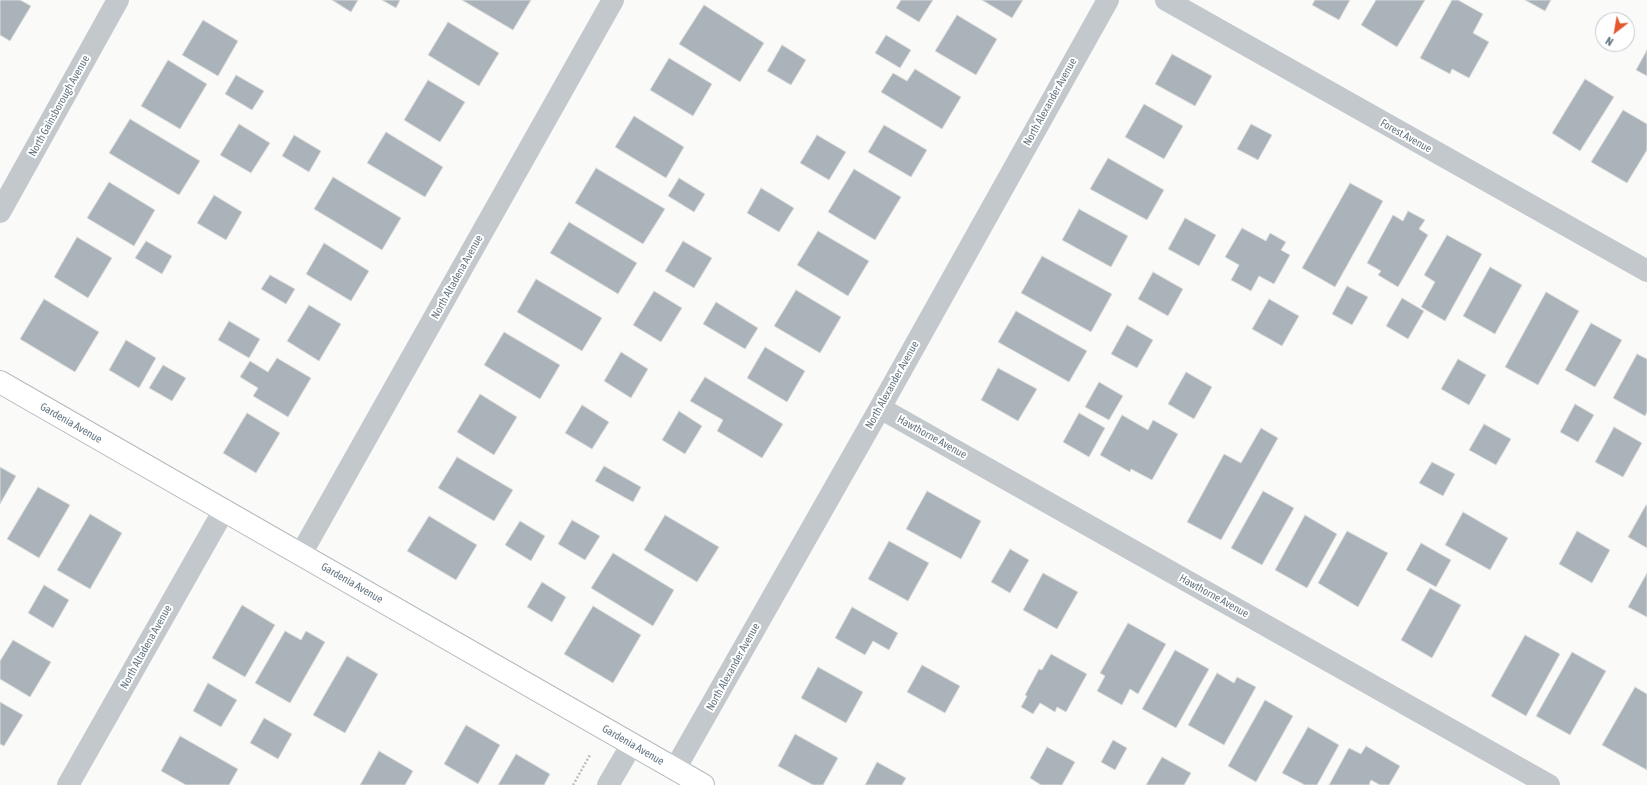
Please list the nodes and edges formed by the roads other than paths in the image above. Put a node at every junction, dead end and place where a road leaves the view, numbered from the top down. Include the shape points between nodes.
1 (118, 0) edge
2 (613, 0) edge
3 (1108, 0) edge
4 (1166, 0) edge
5 (0, 212) edge
6 (1647, 271) edge
7 (0, 382) edge
8 (880, 408) junction
9 (224, 510) junction
10 (301, 554) junction
11 (632, 744) junction
12 (675, 769) junction
13 (68, 785) edge
14 (608, 785) edge
15 (704, 785) edge
16 (1549, 785) edge

1 - 5 street, North Gainsborough Avenue
2 - 10 street, North Altadena Avenue
3 - 8 street, North Alexander Avenue
4 - 6 street, Forest Avenue
7 - 9 street, Gardenia Avenue
8 - 12 street, North Alexander Avenue
8 - 16 street, Hawthorne Avenue
9 - 10 street, Gardenia Avenue
9 - 13 street, North Altadena Avenue
10 - 11 street, Gardenia Avenue
11 - 12 street, Gardenia Avenue
11 - 14 street
12 - 15 street, Gardenia Avenue

